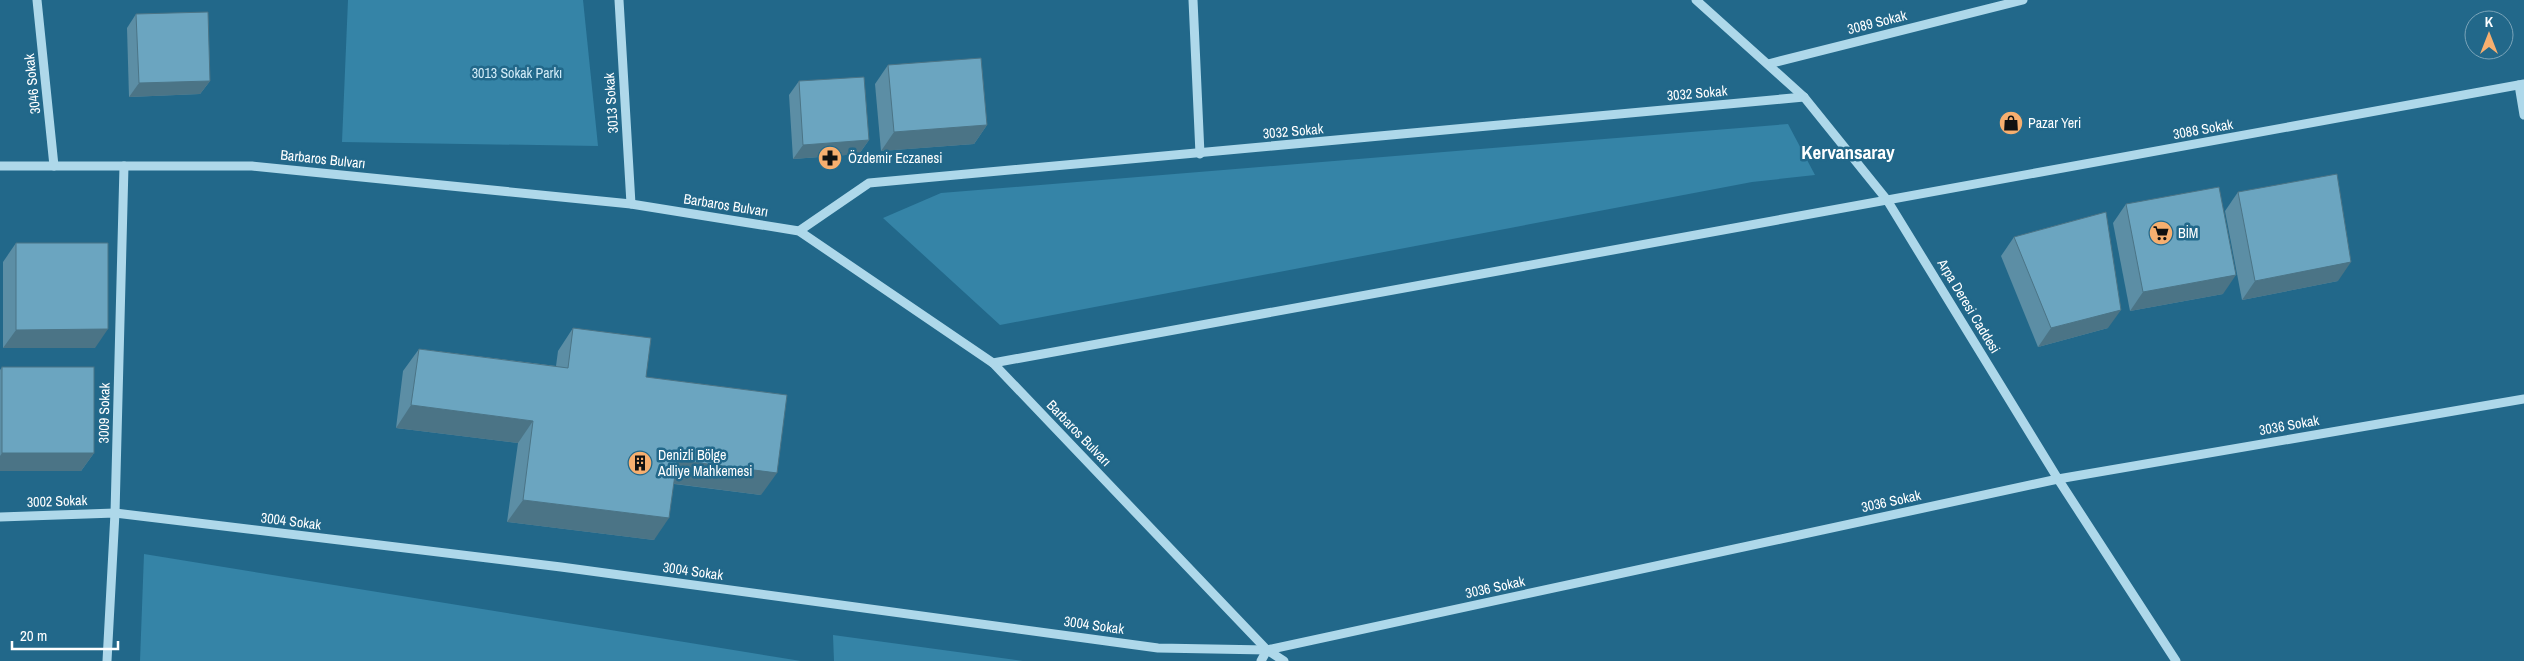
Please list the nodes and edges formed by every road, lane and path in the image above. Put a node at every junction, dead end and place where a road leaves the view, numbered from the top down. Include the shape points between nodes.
1 (37, 0) edge
2 (619, 0) edge
3 (1193, 0) edge
4 (1696, 0) edge
5 (2023, 0) edge
6 (1768, 64) junction
7 (2521, 85) edge
8 (1804, 97) junction
9 (2524, 116) edge
10 (1200, 154) junction
11 (0, 166) edge
12 (54, 166) junction
13 (124, 166) junction
14 (1887, 200) junction
15 (631, 204) junction
16 (799, 231) junction
17 (993, 363) junction
18 (2524, 399) edge
19 (2058, 479) junction
20 (116, 513) junction
21 (0, 517) edge
22 (1267, 650) junction
23 (107, 661) edge
24 (1261, 661) edge
25 (1284, 661) edge
26 (2176, 661) edge

1 - 12 street, 3046 Sokak
2 - 15 street, 3013 Sokak
3 - 10 street
4 - 6 street, Arpa Deresi Caddesi
5 - 6 street, 3089 Sokak
6 - 8 street, Arpa Deresi Caddesi
7 - 9 street
7 - 14 street, 3088 Sokak
8 - 10 street, 3032 Sokak
8 - 14 street, Arpa Deresi Caddesi
10 - 16 street, 3032 Sokak via 869,183
11 - 12 street, Barbaros Bulvarı
12 - 13 street, Barbaros Bulvarı
13 - 15 street, Barbaros Bulvarı via 252,166
13 - 20 street, 3009 Sokak
14 - 17 street, 3088 Sokak
14 - 19 street, Arpa Deresi Caddesi
15 - 16 street, Barbaros Bulvarı
16 - 17 street, Barbaros Bulvarı
17 - 22 street, Barbaros Bulvarı
18 - 19 street, 3036 Sokak
19 - 22 street, 3036 Sokak
19 - 26 street, Arpa Deresi Caddesi
20 - 21 street, 3002 Sokak
20 - 22 street, 3004 Sokak via 571,568 1158,648
20 - 23 street, 3009 Sokak
22 - 24 street
22 - 25 street, Barbaros Bulvarı

